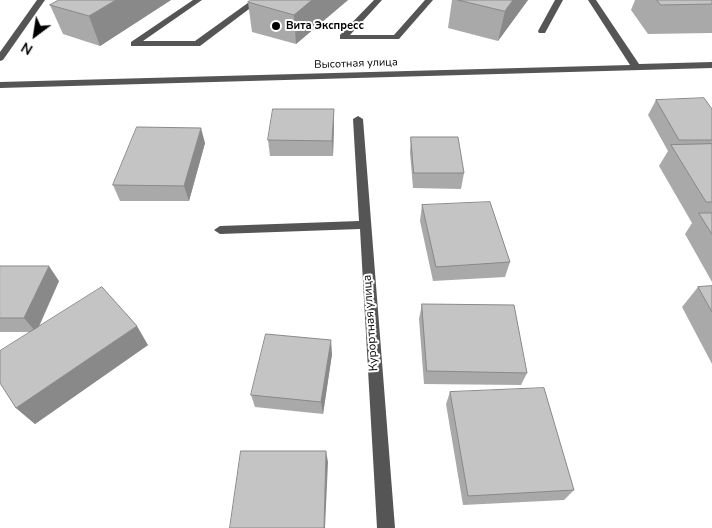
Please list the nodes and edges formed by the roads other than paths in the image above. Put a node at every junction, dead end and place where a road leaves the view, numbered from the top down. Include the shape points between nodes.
1 (41, 0) edge
2 (198, 0) edge
3 (257, 0) edge
4 (378, 0) edge
5 (429, 0) edge
6 (559, 0) edge
7 (592, 0) edge
8 (542, 31) dead end
9 (0, 58) edge
10 (712, 65) edge
11 (637, 68) junction
12 (0, 85) edge
13 (358, 119) dead end
14 (364, 225) junction
15 (220, 230) dead end
16 (386, 528) edge

1 - 9 street
2 - 3 street via 134,44 197,44
4 - 5 street via 343,37 396,37
6 - 8 street
7 - 11 street
10 - 11 street, Высотная улица
11 - 12 street, Высотная улица
13 - 14 street, Курортная улица
14 - 15 street
14 - 16 street, Курортная улица

